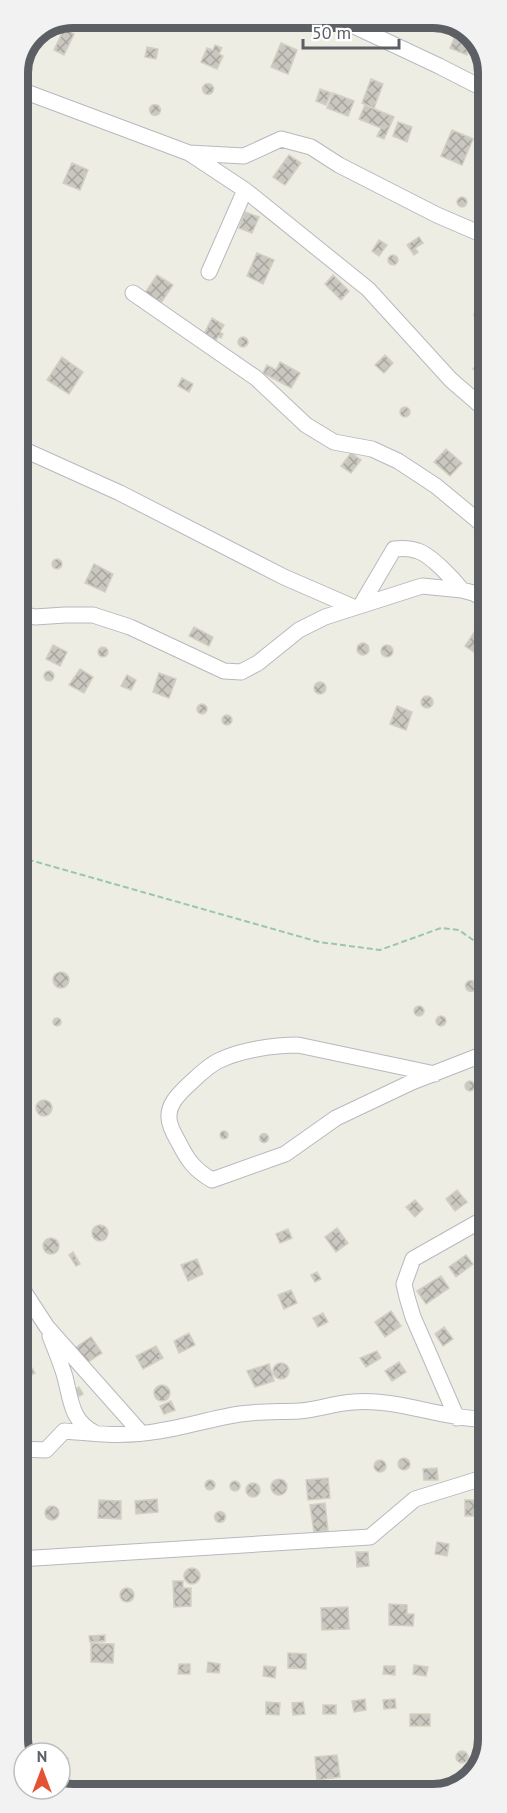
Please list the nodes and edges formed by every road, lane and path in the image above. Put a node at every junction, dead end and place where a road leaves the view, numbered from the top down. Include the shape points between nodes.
1 (360, 29) edge
2 (478, 86) edge
3 (29, 93) edge
4 (189, 153) junction
5 (245, 190) junction
6 (478, 233) edge
7 (209, 272) dead end
8 (133, 292) dead end
9 (478, 403) edge
10 (29, 452) edge
11 (478, 521) edge
12 (462, 591) junction
13 (478, 596) edge
14 (357, 606) junction
15 (29, 615) edge
16 (29, 860) edge
17 (478, 944) edge
18 (478, 1056) edge
19 (435, 1074) junction
20 (478, 1222) edge
21 (29, 1299) edge
22 (47, 1327) junction
23 (457, 1418) junction
24 (478, 1419) edge
25 (141, 1433) junction
26 (97, 1434) junction
27 (29, 1449) edge
28 (478, 1479) edge
29 (29, 1558) edge

1 - 2 street
3 - 4 street
4 - 5 street
4 - 6 street via 244,156 281,139 311,147 339,165
5 - 7 street
5 - 9 street via 368,289 451,380
8 - 11 street via 256,378 306,425 334,442 372,449 398,461
10 - 14 street via 120,493 284,577
12 - 13 street
12 - 14 street via 422,586
12 - 14 street via 451,576 421,552 394,549
14 - 15 street via 299,630 241,672 224,671 130,627 93,615
16 - 17 path via 319,942 380,950 441,928 459,930
18 - 19 street
19 - 19 street via 336,1118 285,1154 212,1180 198,1172 186,1157 168,1119 170,1105 179,1094 218,1061 280,1045
20 - 23 street via 413,1259 404,1284 413,1317
21 - 22 street
22 - 25 street
22 - 26 street via 76,1416
23 - 24 street
23 - 25 street via 384,1403 354,1402 301,1411 241,1414
25 - 26 street
26 - 27 street via 64,1431 46,1450
28 - 29 street via 415,1499 370,1537

